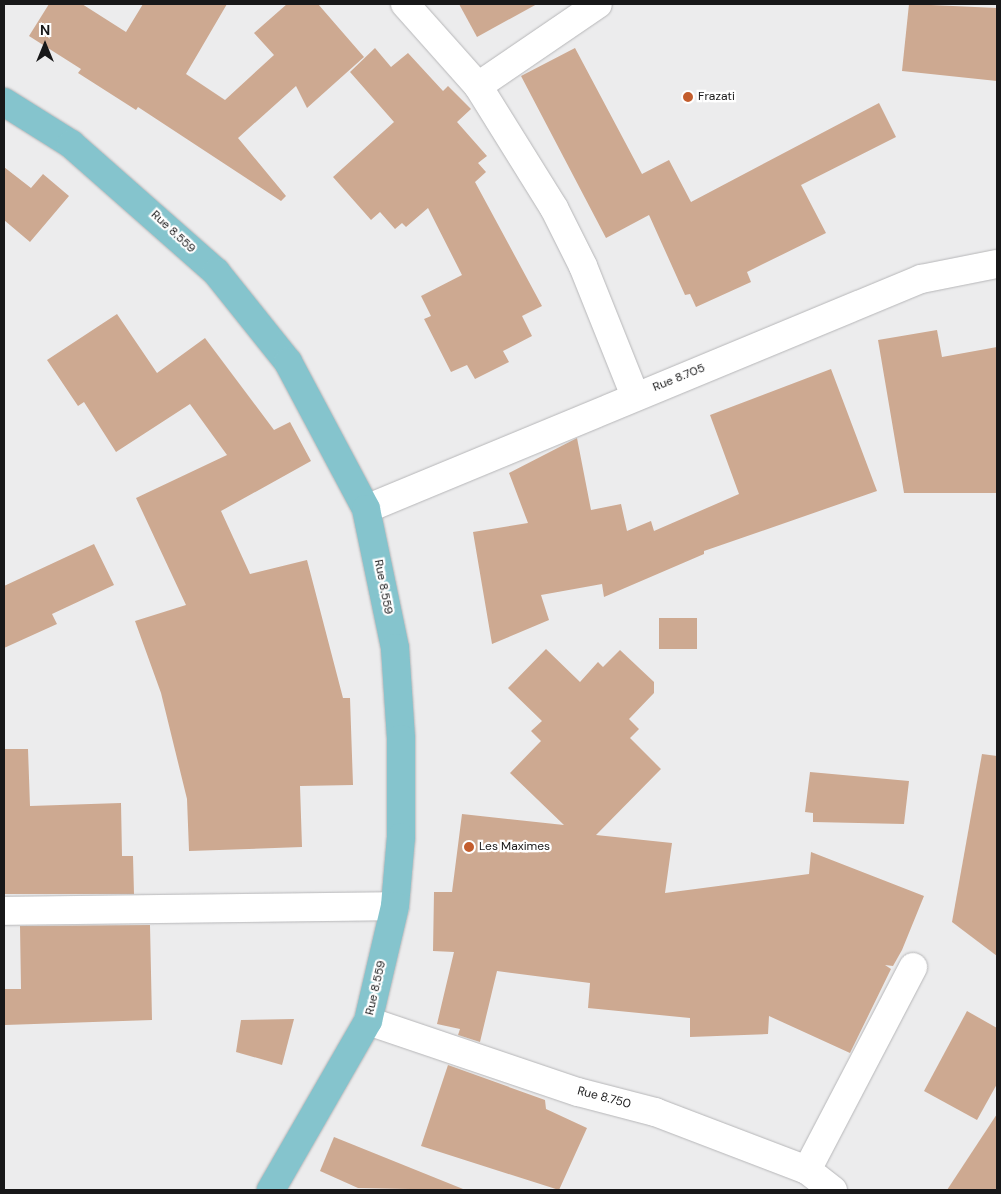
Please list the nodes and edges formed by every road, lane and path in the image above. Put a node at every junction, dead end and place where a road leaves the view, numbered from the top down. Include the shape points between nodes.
1 (405, 4) edge
2 (598, 4) edge
3 (478, 86) junction
4 (4, 102) edge
5 (997, 264) edge
6 (635, 396) junction
7 (366, 509) junction
8 (395, 906) junction
9 (4, 910) edge
10 (913, 967) dead end
11 (368, 1021) junction
12 (807, 1170) junction
13 (271, 1190) edge
14 (833, 1190) edge

1 - 3 street
2 - 3 street
3 - 6 street via 554,208 579,257
4 - 7 main road, Rue 8.559 via 71,144 216,272 288,362
5 - 6 street, Rue 8.705 via 921,279
6 - 7 street, Rue 8.705
7 - 8 main road, Rue 8.559 via 395,648 401,837
8 - 9 street
8 - 11 main road, Rue 8.559
10 - 12 street
11 - 12 street, Rue 8.750 via 578,1092 655,1112
11 - 13 main road, Rue 8.559
12 - 14 street, Rue 8.750

